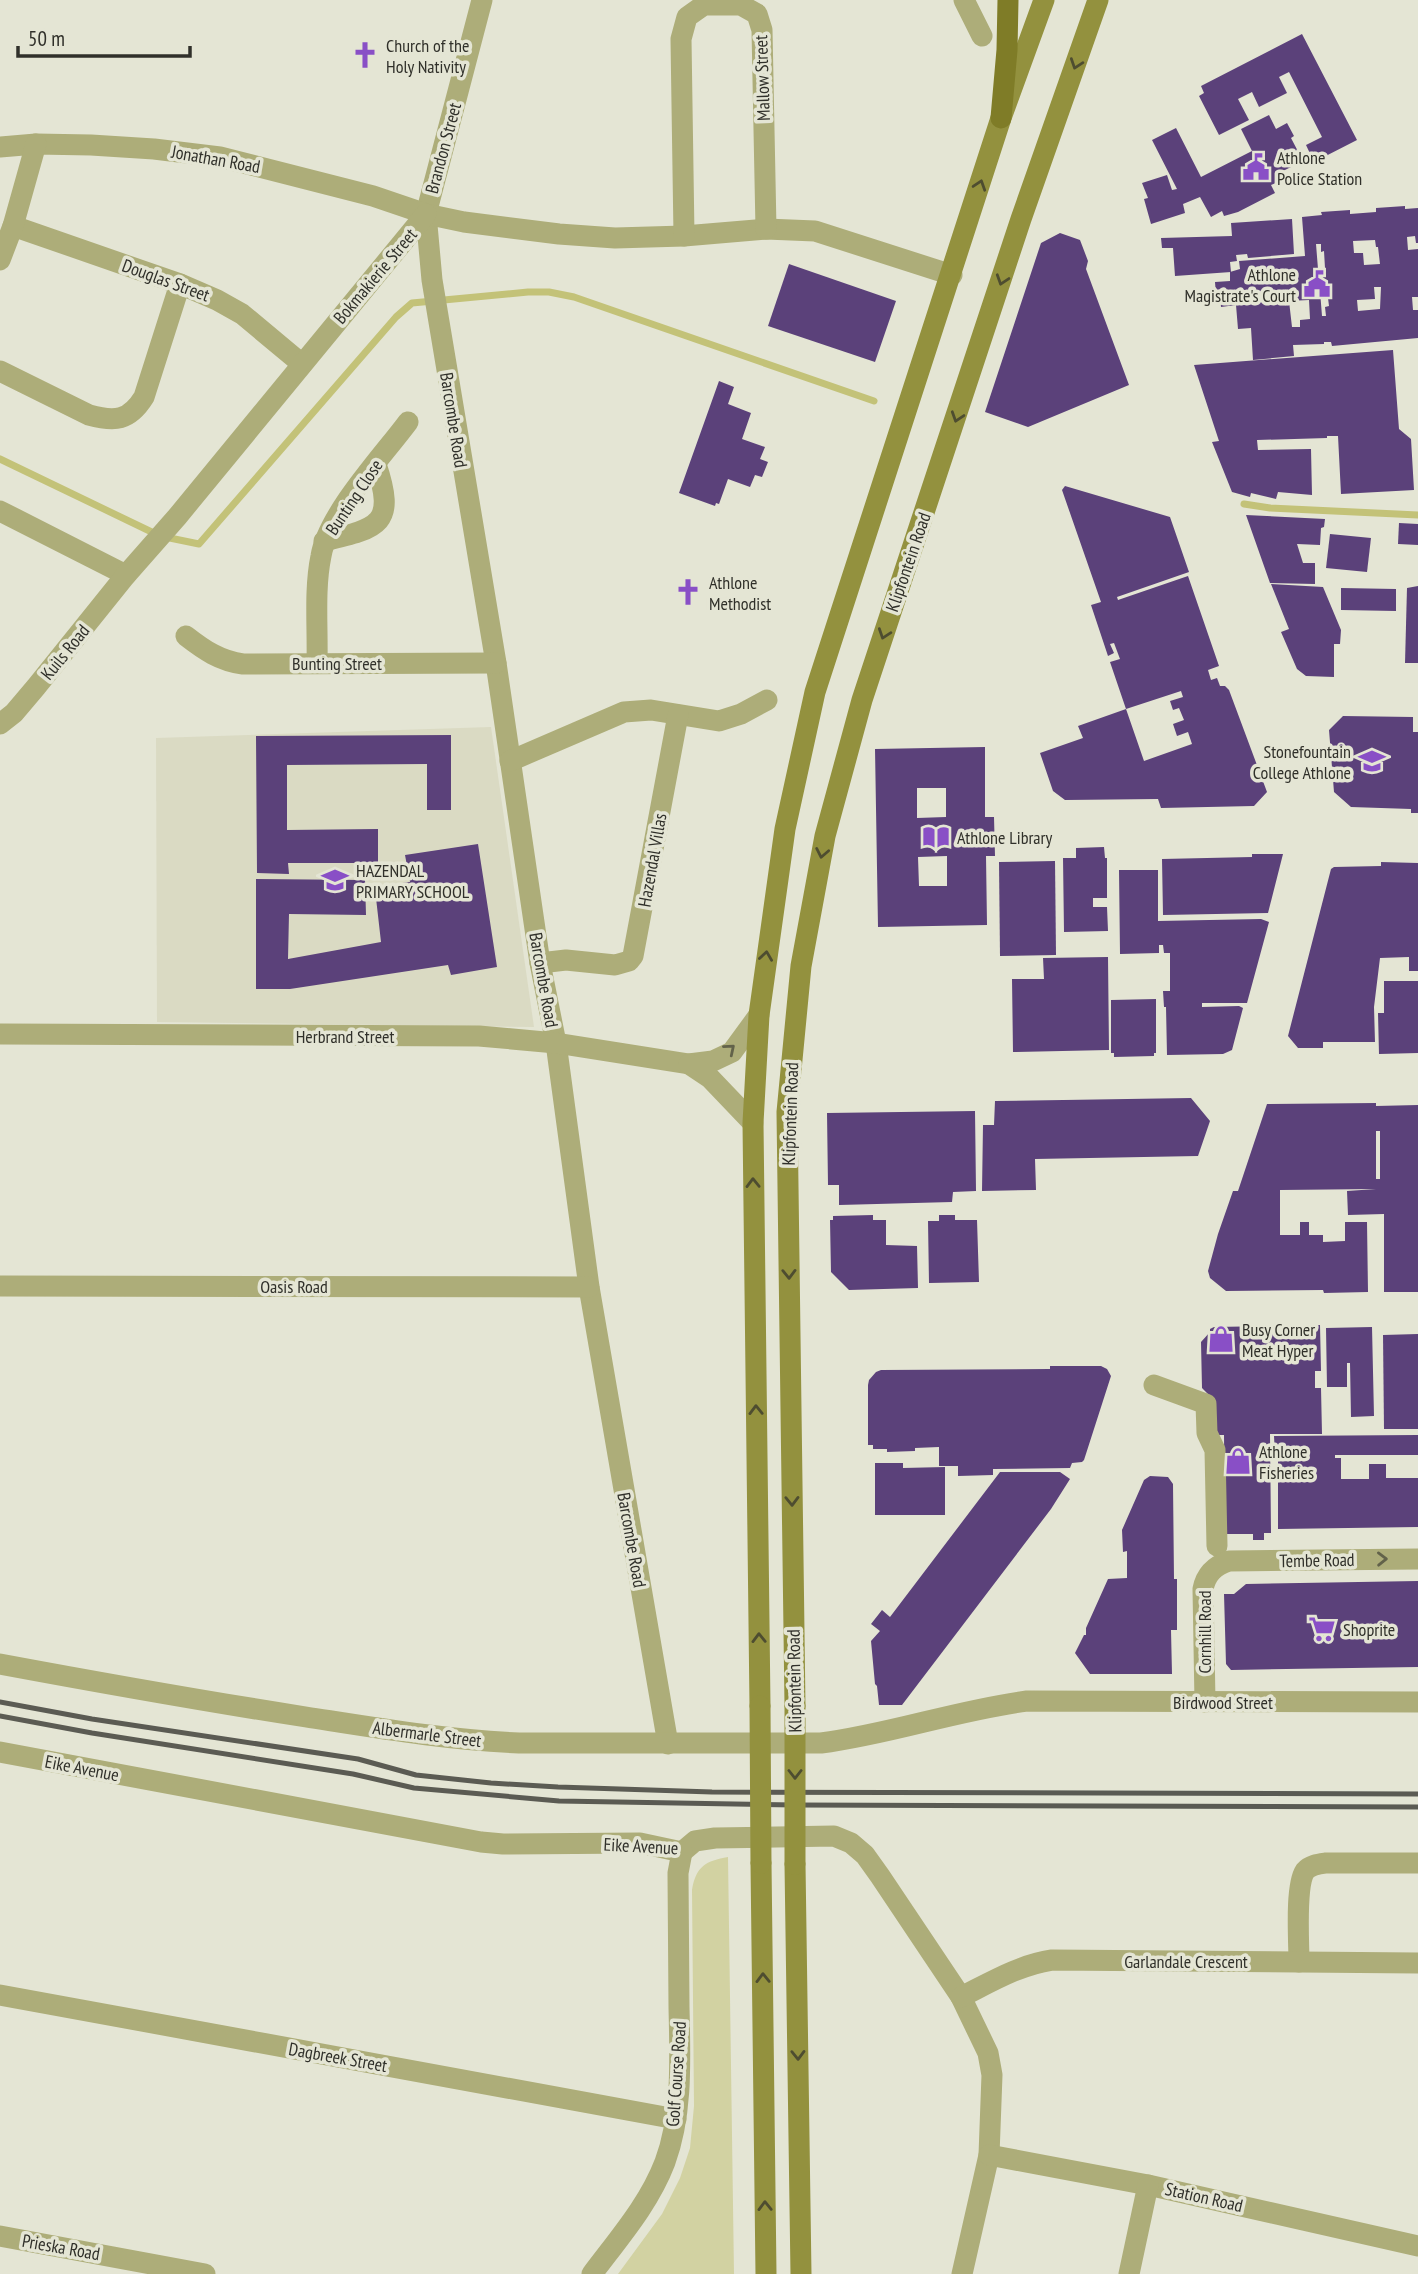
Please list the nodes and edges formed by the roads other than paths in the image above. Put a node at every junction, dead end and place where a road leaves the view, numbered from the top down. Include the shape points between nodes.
1 (482, 0) edge
2 (964, 0) edge
3 (1008, 0) edge
4 (1044, 0) edge
5 (1098, 0) edge
6 (982, 36) dead end
7 (1002, 118) junction
8 (36, 144) junction
9 (0, 147) edge
10 (426, 214) junction
11 (13, 226) junction
12 (766, 229) junction
13 (684, 236) junction
14 (0, 260) edge
15 (952, 275) junction
16 (180, 284) junction
17 (302, 364) junction
18 (0, 371) edge
19 (408, 422) dead end
20 (376, 464) junction
21 (0, 511) edge
22 (324, 541) junction
23 (126, 575) junction
24 (186, 636) dead end
25 (317, 663) junction
26 (496, 663) junction
27 (768, 700) dead end
28 (678, 715) junction
29 (0, 724) edge
30 (510, 761) junction
31 (540, 963) junction
32 (759, 1015) junction
33 (0, 1034) edge
34 (556, 1043) junction
35 (689, 1064) junction
36 (753, 1123) junction
37 (0, 1286) edge
38 (589, 1287) junction
39 (1154, 1385) dead end
40 (1217, 1557) junction
41 (1418, 1559) edge
42 (0, 1664) edge
43 (1205, 1702) junction
44 (1418, 1702) edge
45 (858, 1738) joint
46 (668, 1744) junction
47 (0, 1752) edge
48 (682, 1852) junction
49 (1418, 1863) edge
50 (1299, 1962) junction
51 (1418, 1963) edge
52 (0, 1995) edge
53 (961, 1997) junction
54 (676, 2119) junction
55 (989, 2155) junction
56 (1148, 2185) junction
57 (0, 2236) edge
58 (1418, 2246) edge
59 (205, 2274) edge
60 (592, 2274) edge
61 (766, 2274) edge
62 (801, 2274) edge
63 (962, 2274) edge
64 (1129, 2274) edge

1 - 10 street, Brandon Street
2 - 6 street
3 - 7 main road
4 - 7 main road, Klipfontein Road
5 -> 62 main road, Klipfontein Road, bridge via 862,701 825,836 801,966 787,1112
15 -> 7 main road, Klipfontein Road
8 - 9 street, Jonathan Road
8 - 10 street, Jonathan Road via 220,157
8 - 11 street
10 - 13 street, Bokmakierie Street via 559,234
10 - 17 street, Bokmakierie Street
10 - 26 street, Barcombe Road via 437,314
11 - 14 street
11 - 16 street, Douglas Street
12 - 13 street, Bokmakierie Street
12 - 13 street, Mallow Street via 762,30 757,14 741,5 704,5 687,17 681,39
12 - 15 street, Bokmakierie Street via 815,231
32 -> 15 main road, Klipfontein Road via 785,829 816,692
16 - 17 street, Douglas Street via 242,314
16 - 18 street via 144,397 124,417 114,420 89,415
17 - 23 street, Bokmakierie Street
19 - 20 street, Bunting Close
20 - 22 street, Bunting Close
20 - 22 street via 386,505 381,518 359,532
21 - 23 street
22 - 25 street, Bunting Close
23 - 29 street, Kuils Road via 36,688
24 - 25 street, Bunting Street via 229,663
25 - 26 street, Bunting Street
26 - 30 street, Barcombe Road
27 - 28 street via 727,720
28 - 30 street via 624,712
28 - 31 street, Hazendal Villas via 633,956 620,964
30 - 31 street, Barcombe Road
31 - 34 street, Barcombe Road
35 -> 32 street, Herbrand Street via 713,1061 732,1052
32 - 36 main road, Klipfontein Road
33 - 34 street, Herbrand Street via 479,1036
34 - 35 street, Herbrand Street
34 - 38 street, Barcombe Road
35 - 36 street, Herbrand Street via 710,1078
61 -> 36 main road, Klipfontein Road, bridge
37 - 38 street, Oasis Road
38 - 46 street, Barcombe Road
39 - 40 street, Cornhill Road via 1206,1404 1207,1433 1215,1450
40 -> 41 street, Tembe Road via 1229,1562
40 - 43 street, Cornhill Road via 1203,1589
42 - 46 street, Albermarle Street via 446,1738
43 - 44 street, Birdwood Street
43 - 45 street, Birdwood Street via 1027,1701
45 - 46 street, Albermarle Street via 821,1743
47 - 48 street, Eike Avenue via 481,1842 639,1843
48 - 53 street, Eike Avenue via 695,1841 715,1838 834,1836 851,1843 880,1876
48 - 54 street, Golf Course Road via 677,1873 680,2050
49 - 50 street via 1326,1863 1305,1871 1299,1907
50 - 51 street, Garlandale Crescent
50 - 53 street, Garlandale Crescent via 1052,1960 1024,1966
52 - 54 street, Dagbreek Street
53 - 55 street, Eike Avenue via 988,2053 992,2075
54 - 60 street, Golf Course Road via 656,2183
55 - 56 street, Station Road
55 - 63 street, Eike Avenue
56 - 58 street, Station Road
56 - 64 street
57 - 59 street, Prieska Road

